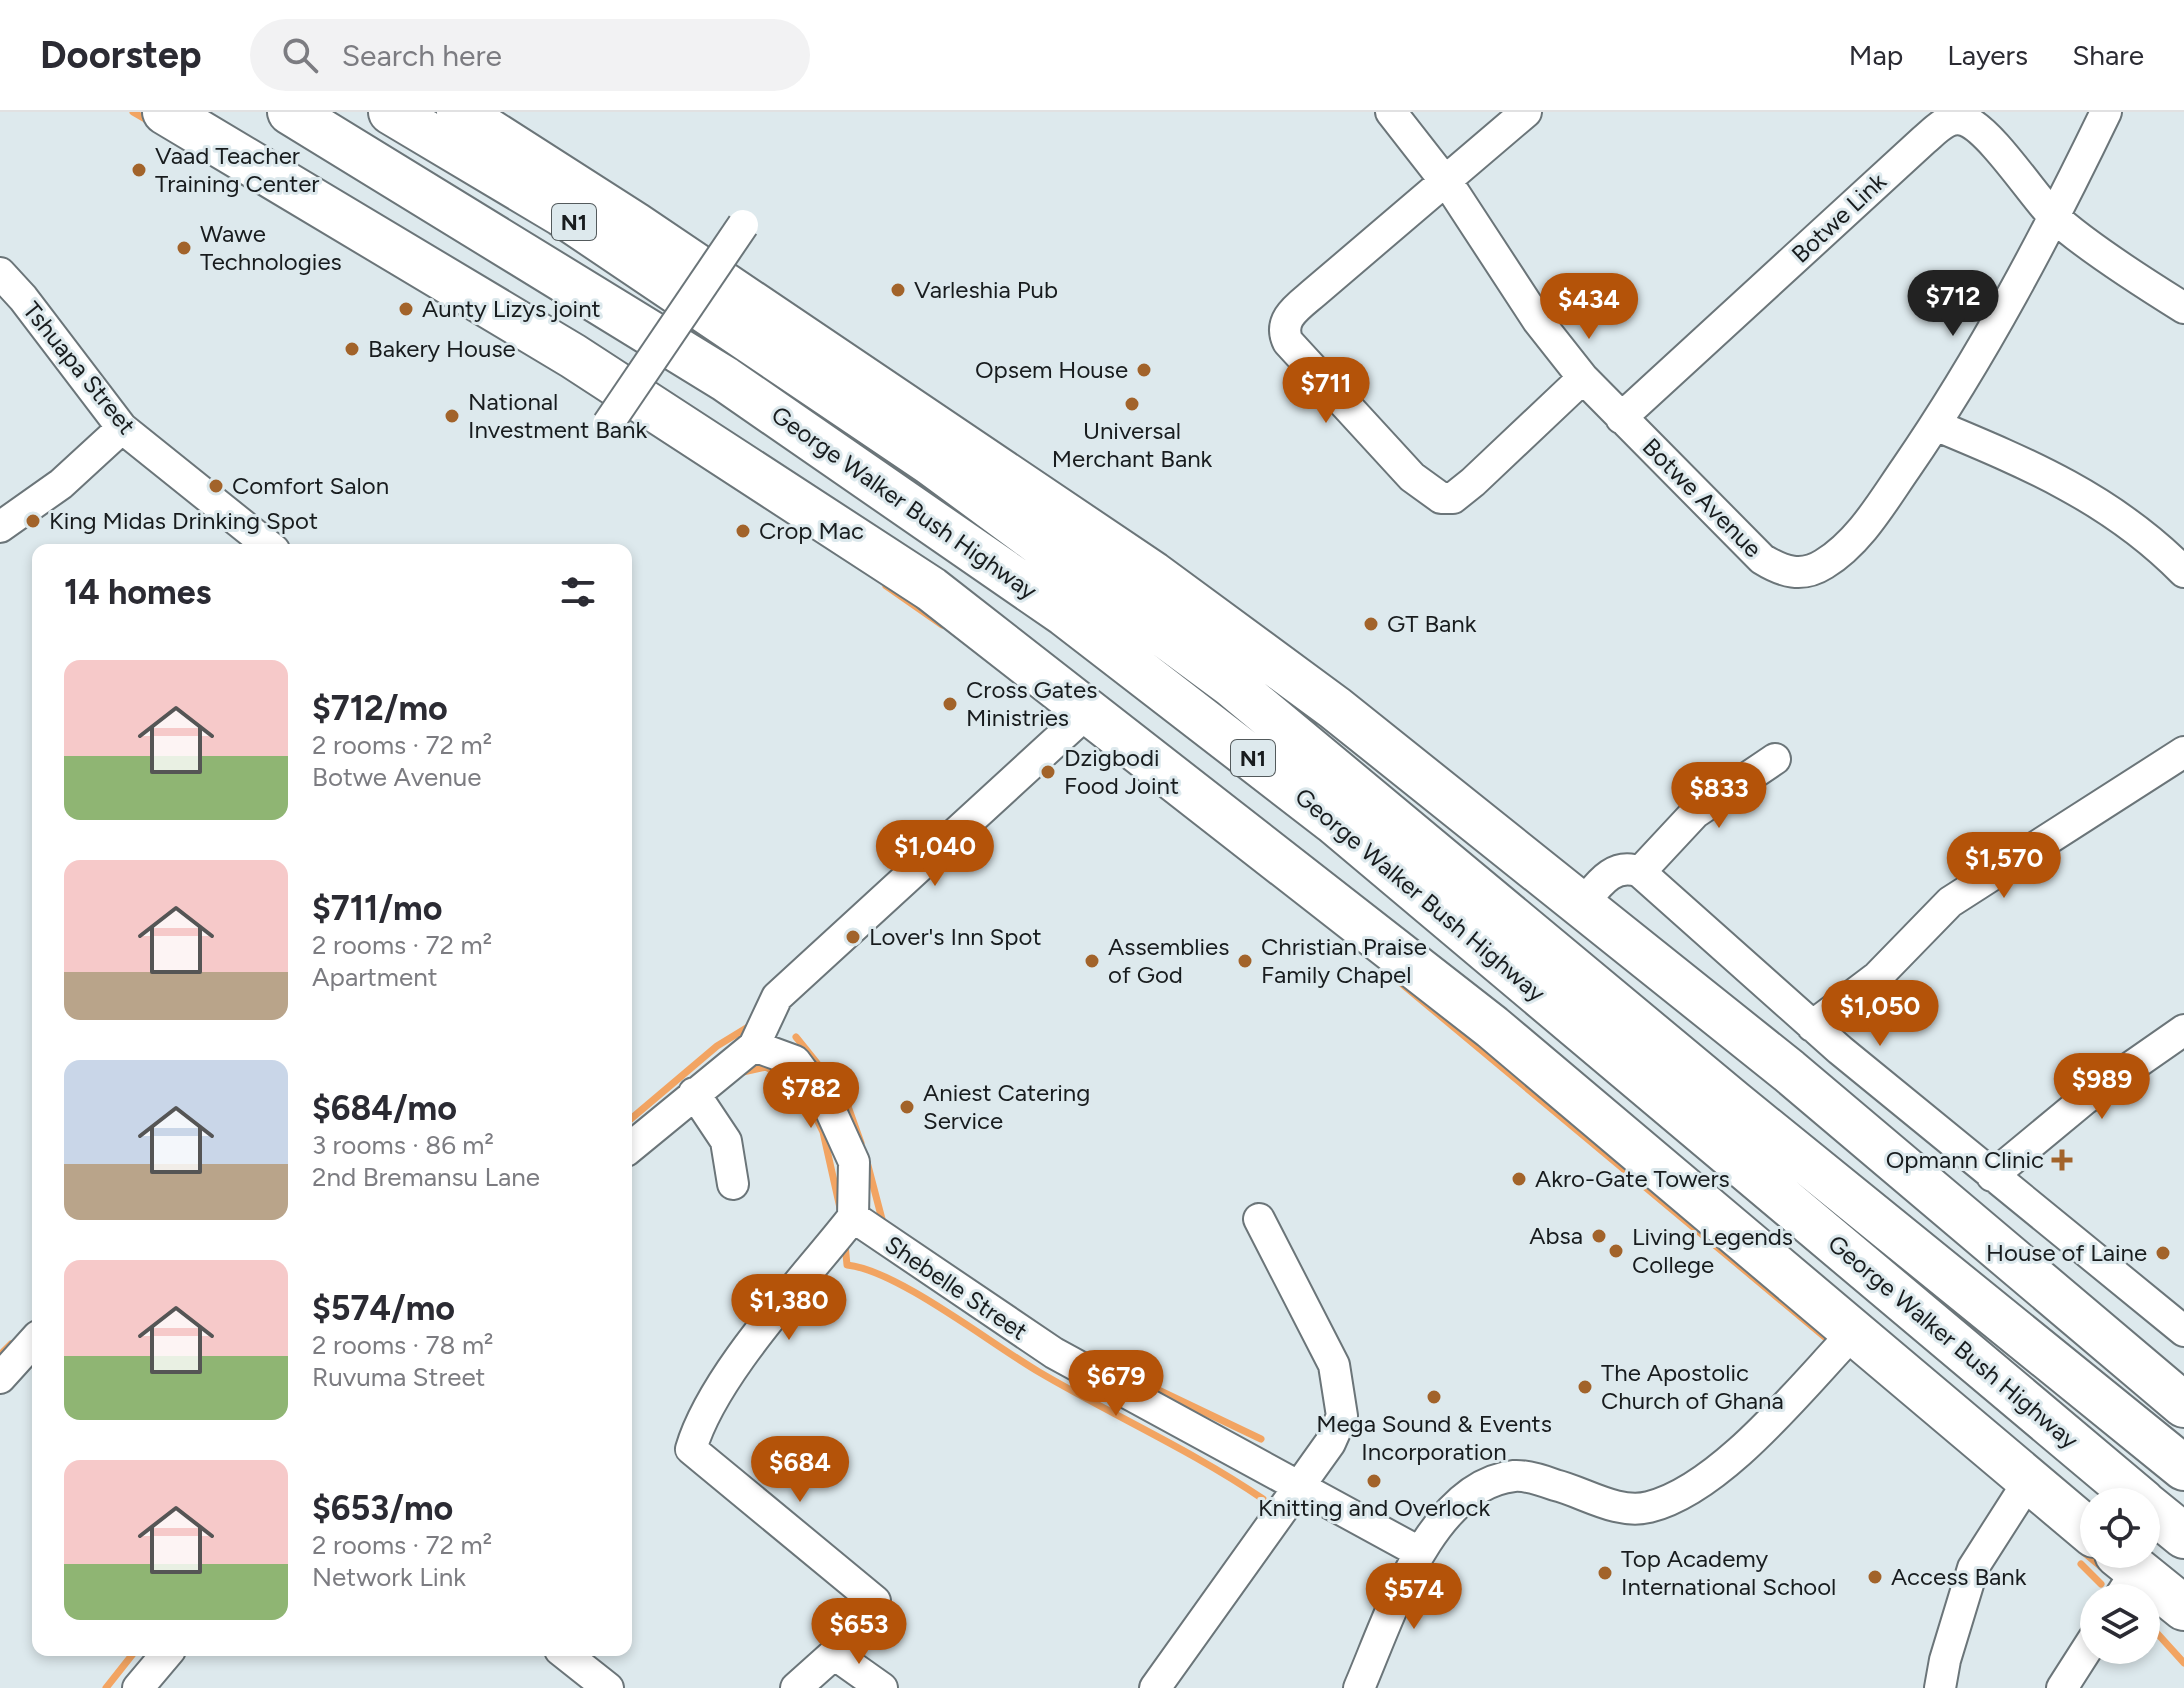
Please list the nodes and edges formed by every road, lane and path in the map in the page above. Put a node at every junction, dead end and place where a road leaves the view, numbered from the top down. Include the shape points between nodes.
1 (165, 112) edge
2 (290, 112) edge
3 (391, 112) edge
4 (458, 112) edge
5 (1391, 112) edge
6 (1526, 112) edge
7 (2106, 112) edge
8 (1446, 181) junction
9 (562, 214) junction
10 (2055, 217) junction
11 (743, 225) dead end
12 (0, 273) edge
13 (2184, 308) edge
14 (1583, 378) junction
15 (1621, 418) junction
16 (608, 424) dead end
17 (1935, 425) junction
18 (122, 428) junction
19 (0, 527) edge
20 (267, 544) edge
21 (2184, 572) edge
22 (1089, 711) junction
23 (2184, 752) edge
24 (1775, 759) dead end
25 (1640, 872) junction
26 (1581, 906) junction
27 (1812, 1026) junction
28 (2184, 1030) edge
29 (754, 1046) junction
30 (694, 1093) junction
31 (632, 1146) edge
32 (1992, 1176) junction
33 (733, 1184) dead end
34 (853, 1217) junction
35 (1259, 1219) dead end
36 (1855, 1331) junction
37 (2184, 1331) edge
38 (32, 1343) edge
39 (0, 1378) edge
40 (2184, 1405) edge
41 (2184, 1468) edge
42 (2028, 1482) junction
43 (1299, 1487) junction
44 (2126, 1488) edge
45 (2160, 1516) edge
46 (2080, 1524) edge
47 (2184, 1536) edge
48 (1419, 1552) junction
49 (2125, 1574) edge
50 (2184, 1608) edge
51 (834, 1654) junction
52 (165, 1656) edge
53 (568, 1656) edge
54 (2080, 1660) edge
55 (138, 1688) edge
56 (608, 1688) edge
57 (796, 1688) edge
58 (882, 1688) edge
59 (1155, 1688) edge
60 (1359, 1688) edge
61 (1940, 1688) edge
62 (2062, 1688) edge

1 - 22 highway via 719,448 931,589
2 - 44 highway, George Walker Bush Highway / N1 via 725,379 1065,614 1333,821
3 - 9 highway, George Walker Bush Highway / N1
4 - 9 highway
4 - 26 highway via 647,232 1153,574 1335,708
5 - 8 street, Botwe Avenue
6 - 8 street
7 - 10 street, Botwe Avenue
8 - 14 street, Botwe Avenue via 1538,321
8 - 14 street via 1292,312 1283,333 1288,342 1404,469 1428,493 1441,498 1453,498 1473,482
9 - 41 highway, George Walker Bush Highway / N1 via 931,463 1232,685
10 - 13 street
10 - 15 street, Botwe Link via 1968,121 1944,122
10 - 17 street, Botwe Avenue
11 - 16 street, bridge
12 - 18 street, Tshuapa Street
14 - 15 street, Botwe Avenue
15 - 17 street, Botwe Avenue via 1762,559 1800,574 1822,566 1858,534
17 - 21 street via 2101,502
18 - 19 street via 61,484
18 - 20 street, Tshuapa Street
22 - 29 street via 777,997
22 - 36 highway via 1492,1027
23 - 27 street via 1950,902 1877,977
24 - 25 street via 1695,813
25 - 26 street via 1615,871
25 - 27 street
26 - 40 highway via 1789,1071
27 - 32 street
28 - 32 street via 2085,1099
29 - 30 street
29 - 34 street via 795,1061 829,1107 854,1162
30 - 31 street
30 - 33 street via 726,1141
32 - 37 street
34 - 43 street, Shebelle Street via 1054,1353
34 - 51 street via 721,1385 699,1422 691,1449 875,1601
35 - 43 street via 1334,1365 1342,1416
36 - 42 highway
36 - 48 street via 1736,1455 1686,1491 1647,1508 1604,1504 1557,1485 1515,1476 1455,1504
38 - 39 street
42 - 46 highway
42 - 61 street via 1973,1568
43 - 48 street, Shebelle Street
43 - 59 street
45 - 47 highway, George Walker Bush Highway / N1
48 - 60 street
49 - 50 highway
51 - 57 street
51 - 58 street
52 - 55 street
53 - 56 street
54 - 62 street

